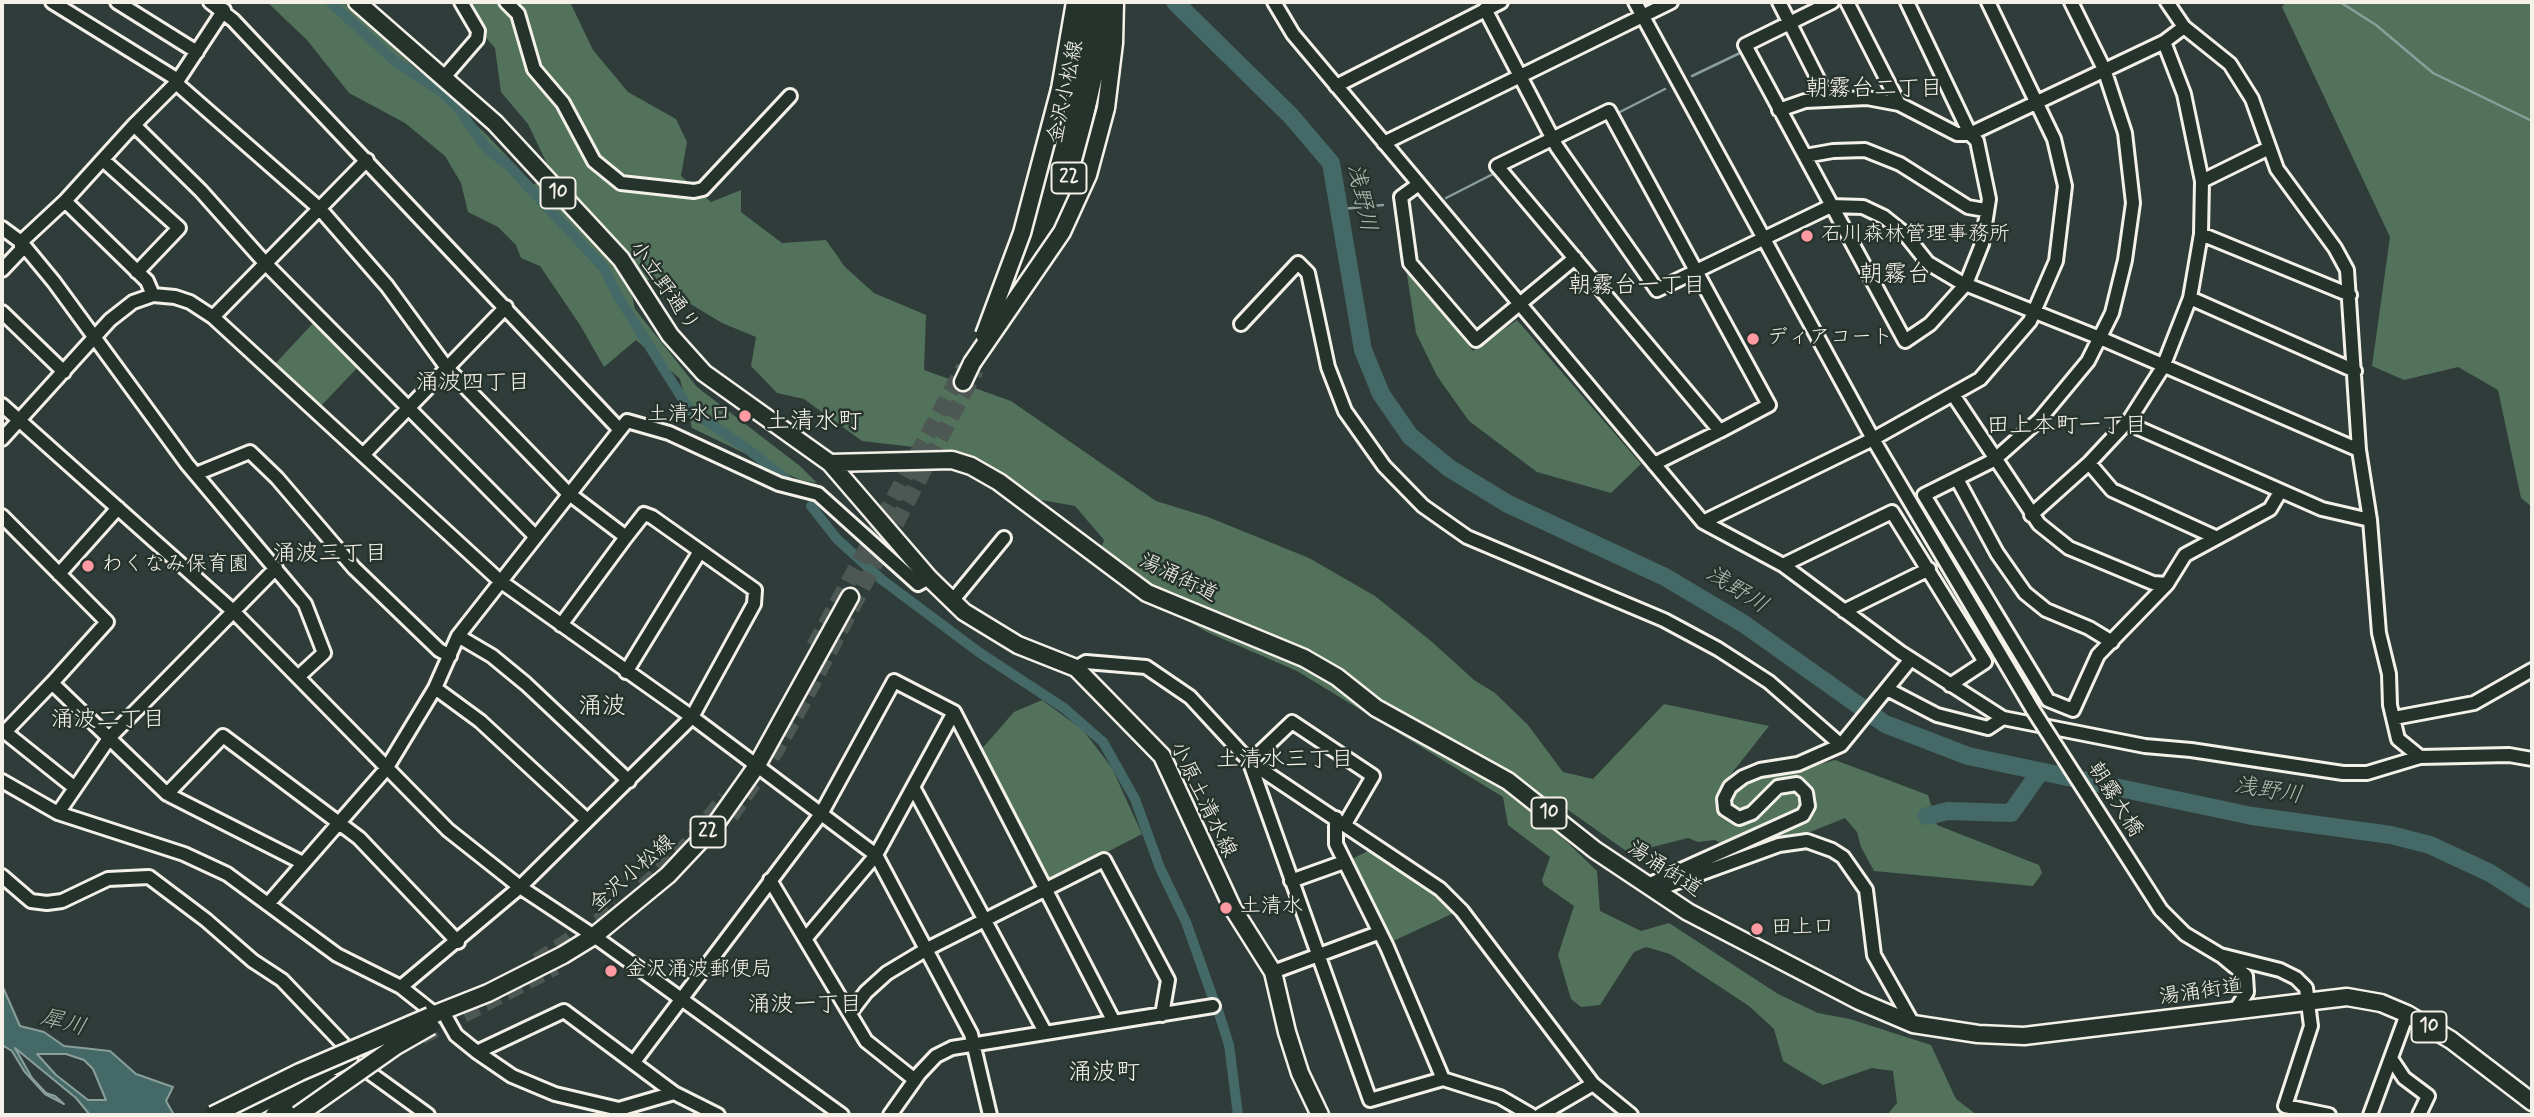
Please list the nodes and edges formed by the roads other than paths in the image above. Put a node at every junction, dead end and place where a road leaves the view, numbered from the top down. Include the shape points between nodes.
1 (52, 2) edge
2 (117, 2) edge
3 (210, 2) edge
4 (357, 2) edge
5 (461, 2) edge
6 (506, 2) edge
7 (1075, 2) edge
8 (1088, 2) edge
9 (1103, 2) edge
10 (1115, 2) edge
11 (1274, 2) edge
12 (1501, 2) edge
13 (1635, 2) edge
14 (1671, 2) edge
15 (1779, 2) edge
16 (1832, 2) edge
17 (1847, 2) edge
18 (1907, 2) edge
19 (1988, 2) edge
20 (2071, 2) edge
21 (2167, 2) edge
22 (73, 7) edge
23 (1485, 9) junction
24 (224, 10) junction
25 (1642, 16) junction
26 (1790, 22) junction
27 (2185, 27) junction
28 (2164, 42) junction
29 (197, 52) junction
30 (2104, 69) junction
31 (445, 76) junction
32 (1519, 76) junction
33 (177, 82) junction
34 (1336, 86) junction
35 (790, 96) dead end
36 (1828, 99) junction
37 (2037, 101) junction
38 (1899, 104) junction
39 (1779, 110) junction
40 (134, 125) junction
41 (1970, 134) junction
42 (1552, 138) junction
43 (1384, 143) junction
44 (2269, 148) junction
45 (1805, 156) junction
46 (103, 160) junction
47 (367, 160) junction
48 (2202, 181) junction
49 (1419, 184) junction
50 (65, 201) junction
51 (1831, 206) junction
52 (320, 209) junction
53 (1985, 210) junction
54 (2, 228) edge
55 (2201, 234) junction
56 (1762, 237) junction
57 (21, 242) junction
58 (1575, 258) junction
59 (265, 264) junction
60 (2, 270) edge
61 (1696, 270) junction
62 (137, 272) junction
63 (1966, 284) junction
64 (153, 295) junction
65 (2350, 295) junction
66 (2190, 298) junction
67 (1521, 306) junction
68 (506, 307) junction
69 (2, 312) edge
70 (2034, 313) junction
71 (213, 317) junction
72 (1241, 324) dead end
73 (95, 338) junction
74 (2100, 338) junction
75 (972, 363) junction
76 (2163, 367) junction
77 (447, 368) junction
78 (2356, 371) junction
79 (64, 372) junction
80 (963, 382) tunnel mouth
81 (1954, 396) junction
82 (2, 405) edge
83 (408, 408) junction
84 (19, 421) junction
85 (2127, 423) junction
86 (620, 430) junction
87 (1720, 431) junction
88 (2, 439) edge
89 (1873, 439) junction
90 (2359, 450) junction
91 (364, 454) junction
92 (1994, 460) junction
93 (830, 463) junction
94 (2090, 463) junction
95 (1654, 464) junction
96 (196, 474) junction
97 (1957, 479) junction
98 (2280, 492) junction
99 (568, 493) junction
100 (118, 508) junction
101 (2031, 515) junction
102 (2, 516) edge
103 (2370, 520) junction
104 (1703, 522) junction
105 (535, 536) junction
106 (626, 537) junction
107 (2215, 537) junction
108 (1004, 538) dead end
109 (699, 553) junction
110 (1783, 565) junction
111 (276, 568) junction
112 (1929, 569) junction
113 (59, 574) junction
114 (929, 578) junction
115 (500, 581) junction
116 (2167, 584) junction
117 (850, 597) dead end
118 (953, 600) junction
119 (233, 611) junction
120 (1844, 611) junction
121 (561, 625) junction
122 (458, 636) junction
123 (2112, 642) junction
124 (450, 656) junction
125 (1911, 659) junction
126 (1076, 668) junction
127 (2532, 670) edge
128 (626, 672) junction
129 (298, 677) junction
130 (52, 682) junction
131 (1950, 685) junction
132 (435, 688) junction
133 (1885, 691) junction
134 (954, 712) junction
135 (692, 717) junction
136 (2003, 718) junction
137 (2394, 718) junction
138 (110, 737) junction
139 (1845, 741) junction
140 (2420, 757) junction
141 (2532, 759) edge
142 (1250, 762) junction
143 (756, 767) junction
144 (386, 769) junction
145 (629, 781) junction
146 (2, 782) edge
147 (913, 787) junction
148 (75, 788) junction
149 (167, 794) junction
150 (58, 813) junction
151 (821, 814) junction
152 (586, 819) junction
153 (1341, 821) junction
154 (340, 823) junction
155 (876, 855) junction
156 (1345, 862) junction
157 (303, 863) junction
158 (2, 876) edge
159 (770, 880) junction
160 (1291, 881) junction
161 (520, 887) junction
162 (1652, 887) junction
163 (1046, 889) junction
164 (268, 904) junction
165 (985, 920) junction
166 (1378, 933) junction
167 (594, 936) junction
168 (806, 938) junction
169 (458, 942) junction
170 (927, 949) junction
171 (2220, 955) junction
172 (1317, 957) junction
173 (1273, 972) junction
174 (401, 987) junction
175 (680, 999) junction
176 (2308, 1000) junction
177 (1213, 1006) dead end
178 (2236, 1009) junction
179 (850, 1013) junction
180 (2407, 1014) junction
181 (1162, 1015) junction
182 (438, 1017) junction
183 (1114, 1022) junction
184 (1913, 1024) junction
185 (1045, 1032) junction
186 (973, 1043) junction
187 (343, 1044) dead end
188 (477, 1052) junction
189 (2392, 1060) junction
190 (634, 1062) junction
191 (370, 1073) dead end
192 (1443, 1079) junction
193 (915, 1080) junction
194 (1593, 1084) junction
195 (674, 1093) junction
196 (2532, 1102) edge
197 (245, 1112) edge
198 (2302, 1113) edge
199 (213, 1115) edge
200 (274, 1115) edge
201 (298, 1115) edge
202 (428, 1115) edge
203 (718, 1115) edge
204 (842, 1115) edge
205 (890, 1115) edge
206 (990, 1115) edge
207 (1320, 1115) edge
208 (1531, 1115) edge
209 (1540, 1115) edge
210 (1631, 1115) edge
211 (2329, 1115) edge
212 (2370, 1115) edge
213 (2418, 1115) edge

1 - 22 street
2 - 29 street
3 - 24 street
4 - 31 main road, 小立野通り / 10
5 - 31 street via 478,32 477,39
6 - 35 street via 517,14 534,69 563,103 585,149 621,183 703,189
7 - 75 main road, 22, bridge via 1060,89 1022,233
8 - 9 main road, 金沢小松線 / 22 via 1083,54 1056,170 987,337 1044,243 1067,186 1089,102
10 - 75 main road, 22, bridge via 1107,108 1088,175 1062,232
11 - 34 street via 1293,34
12 - 23 street
13 - 25 street, 朝霧大橋
14 - 25 street
15 - 26 street
16 - 26 street
17 - 38 street
18 - 41 street
19 - 37 street
20 - 30 street
21 - 27 street
22 - 33 street
23 - 32 street
23 - 34 street
24 - 29 street
24 - 47 street
25 - 32 street
25 - 56 street, 朝霧大橋
26 - 36 street
26 - 39 street via 1745,45
27 - 28 street
27 - 44 street via 2231,64 2252,99
28 - 30 street
28 - 48 street via 2184,94
29 - 33 street
30 - 37 street
30 - 74 street via 2125,133 2133,203 2125,260 2112,313
31 - 93 main road, 小立野通り / 10 via 621,259 670,335 697,366
32 - 42 street
32 - 43 street
33 - 40 street
33 - 52 street
34 - 43 street
36 - 38 street via 1867,98
36 - 39 street
37 - 41 street
37 - 70 street via 2054,139 2065,186 2056,261
38 - 41 street via 1957,134
39 - 45 street
40 - 46 street
40 - 59 street
41 - 53 street via 1985,170 1989,200
42 - 58 street via 1497,166
42 - 61 street via 1657,290
42 - 61 street via 1609,110
43 - 49 street
44 - 48 street
44 - 65 street via 2291,190 2335,248 2347,270
45 - 51 street
45 - 53 street via 1865,150 1900,164 1968,207
46 - 50 street
46 - 62 street via 179,228
47 - 52 street
47 - 68 street
48 - 55 street
49 - 67 street
49 - 67 street via 1401,197 1410,263 1476,340
50 - 57 street
50 - 62 street
51 - 56 street
51 - 63 street via 1863,207 1884,217 1928,263
51 - 63 street via 1905,341 1930,324
52 - 59 street
52 - 77 street via 387,286
53 - 63 street via 1988,220 1982,244
54 - 57 street
55 - 65 street
55 - 66 street
56 - 61 street
56 - 89 street, 朝霧大橋
57 - 60 street via 22,250
57 - 73 street
58 - 67 street
58 - 87 street
59 - 71 street
59 - 83 street
61 - 87 street via 1769,405
62 - 64 street
63 - 70 street
64 - 71 street via 190,302
64 - 73 street via 122,308
65 - 78 street
66 - 76 street
66 - 78 street
67 - 95 street
68 - 77 street
68 - 86 street
69 - 79 street
70 - 74 street
70 - 81 street via 1980,379
71 - 91 street
72 - 139 street via 1298,263 1308,273 1328,367 1345,411 1384,466 1415,499 1467,537 1664,620 1717,649 1769,682
73 - 79 street
73 - 96 street
74 - 76 street
74 - 92 street via 2088,361 2039,420
75 - 80 main road, 22
76 - 85 street
76 - 90 street
77 - 83 street
77 - 99 street
78 - 90 street
79 - 84 street
81 - 89 street
81 - 92 street
82 - 84 street
83 - 91 street
83 - 105 street
84 - 88 street
84 - 100 street
85 - 94 street
85 - 98 street
86 - 99 street
86 - 114 street via 627,421 669,433 779,484 818,494 918,584
87 - 95 street
89 - 104 street
89 - 171 street, 朝霧大橋, bridge via 2034,710 2161,910 2185,934
90 - 103 street
91 - 115 street
92 - 97 street
92 - 101 street
93 - 114 main road, 小原土清水線
93 - 162 main road, 湯涌街道 / 10 via 939,460 971,466 1147,593 1304,658 1337,677 1376,708 1508,781 1595,850
94 - 101 street
94 - 107 street via 2112,490
95 - 104 street
96 - 111 street
96 - 124 street via 250,452 354,568
97 - 123 street via 1997,553 2025,593 2046,610
97 - 123 street via 1924,495 2048,700 2073,710 2098,655
98 - 103 street via 2322,509
98 - 107 street via 2270,509
99 - 105 street
99 - 106 street
100 - 113 street
100 - 119 street
101 - 116 street via 2069,548 2153,583
102 - 113 street
103 - 137 street via 2379,633
104 - 110 street
105 - 115 street
106 - 109 street via 644,514
106 - 121 street
107 - 116 street via 2185,555
108 - 118 street
109 - 128 street
109 - 135 street via 755,590 756,596
110 - 112 street via 1892,512
110 - 120 street
111 - 119 street
111 - 129 street via 305,604 322,642 324,653
112 - 120 street
112 - 131 street via 1985,662
113 - 130 street via 107,622
114 - 118 main road, 小原土清水線
115 - 121 street
115 - 122 street
116 - 123 street
117 - 143 main road, 金沢小松線 / 22
118 - 126 main road, 小原土清水線 via 1000,636
119 - 129 street
119 - 138 street
120 - 125 street
121 - 128 street
122 - 124 street
122 - 145 street via 526,684
124 - 132 street
125 - 131 street
125 - 133 street
126 - 142 street via 1086,662 1146,667 1190,697
126 - 173 main road, 小原土清水線 via 1161,756 1232,907
127 - 137 street via 2474,703
128 - 135 street
129 - 144 street
130 - 138 street
130 - 148 street via 5,732
131 - 136 street
132 - 144 street
132 - 152 street via 481,721
133 - 136 street via 1937,715 1987,728
133 - 139 street
134 - 147 street
134 - 151 street via 894,681
134 - 163 street
135 - 143 street
135 - 145 street
136 - 140 street via 2144,746 2343,772 2367,773
137 - 140 street via 2398,739
138 - 148 street
138 - 149 street
139 - 162 street via 1798,764 1743,777 1724,799 1725,809 1739,818 1752,813 1778,787 1797,784 1806,793 1808,806 1797,820 1773,826
140 - 141 street via 2509,755
142 - 153 street
142 - 153 street via 1292,722 1373,776
142 - 160 street
143 - 151 street
143 - 167 main road, 金沢小松線 / 22 via 693,849
144 - 154 street
144 - 161 street via 448,830
145 - 152 street
146 - 150 street
147 - 155 street
147 - 165 street
148 - 150 street
149 - 154 street via 223,736
149 - 157 street
150 - 164 street via 184,854 227,874
151 - 155 street
151 - 159 street
152 - 161 street
153 - 156 street via 1336,844
153 - 194 street via 1440,889 1462,911
154 - 157 street
154 - 169 street
155 - 168 street
155 - 170 street
156 - 160 street
156 - 166 street
157 - 164 street
158 - 187 street via 31,901 47,903 62,901 108,879 149,877 282,980
159 - 168 street
159 - 175 street
160 - 172 street
161 - 167 street
161 - 169 street
162 - 184 main road, 湯涌街道 / 10 via 1688,912
162 - 184 street via 1779,845 1807,841 1832,850 1843,857 1866,890 1874,955
163 - 165 street
163 - 181 street via 1104,860 1168,980
163 - 183 street
164 - 174 street via 337,955
165 - 170 street
165 - 185 street
166 - 172 street
166 - 192 street
167 - 175 street
167 - 182 main road, 金沢小松線 / 22 via 488,993 472,1007
168 - 179 street
169 - 174 street
170 - 179 street via 887,973
170 - 186 street
171 - 176 street via 2296,978 2306,988
171 - 178 street via 2246,976 2247,992
172 - 173 street
172 - 192 street via 1370,1100
173 - 207 main road, 小原土清水線 via 1290,1042
174 - 182 street
175 - 190 street
175 - 204 street
176 - 178 main road, 湯涌街道 / 10
176 - 180 main road, 湯涌街道 / 10 via 2347,997
176 - 198 street via 2311,1027 2285,1106
177 - 181 street
178 - 184 main road, 湯涌街道 / 10 via 2024,1036
179 - 193 street via 866,1041
180 - 189 street
180 - 196 main road, 湯涌街道 / 10 via 2451,1040
181 - 183 street
182 - 188 street
182 - 199 main road, 22, bridge via 300,1072
182 - 201 main road, 22, bridge
183 - 185 street
185 - 186 street
186 - 193 street via 936,1056
186 - 206 street
188 - 190 street via 564,1011
188 - 195 street via 512,1076 604,1108 634,1107
189 - 212 street
189 - 213 street via 2404,1078 2428,1096
190 - 195 street
191 - 202 street
192 - 208 street via 1500,1097
193 - 205 street
194 - 209 street
194 - 210 street
195 - 203 street
197 - 200 main road via 389,1045
198 - 211 street

